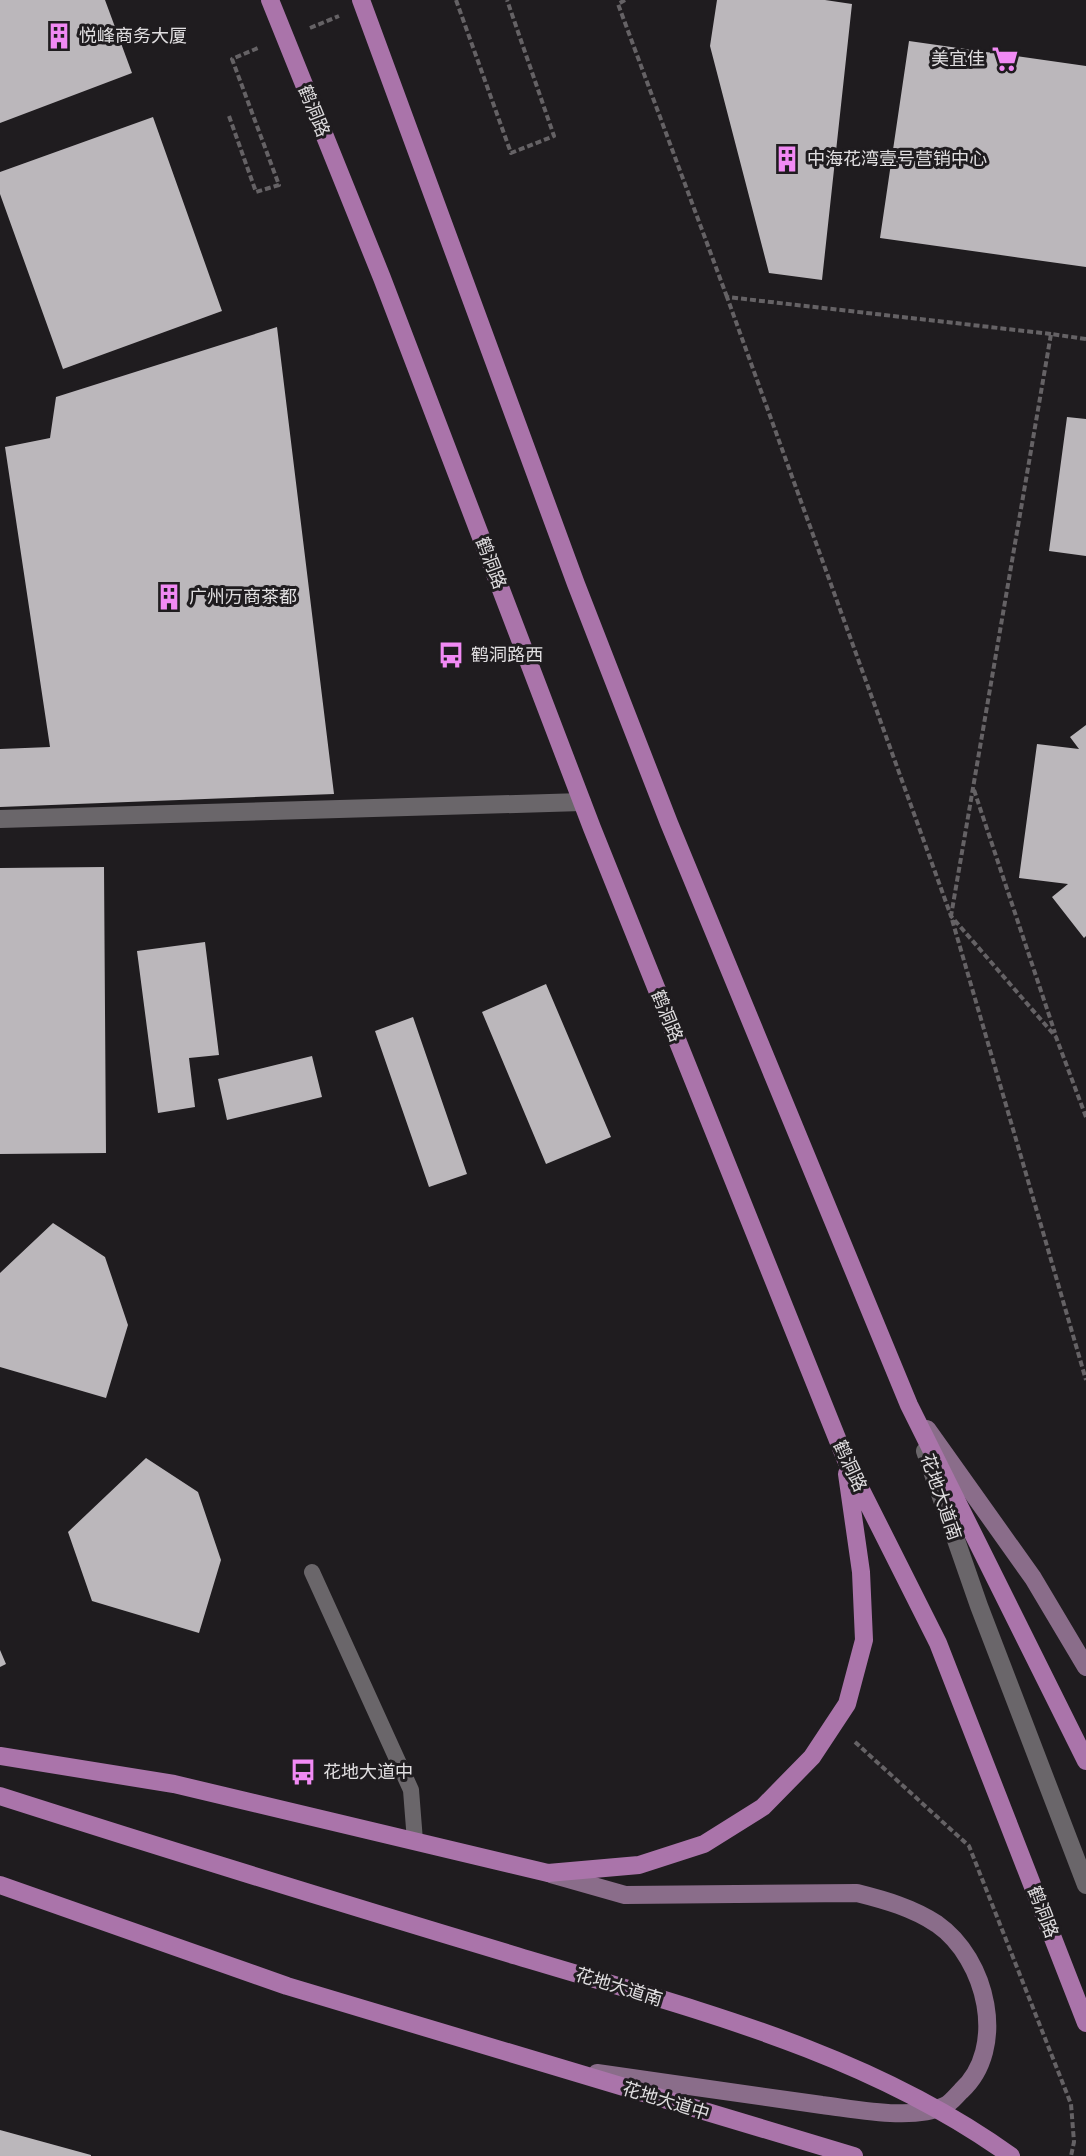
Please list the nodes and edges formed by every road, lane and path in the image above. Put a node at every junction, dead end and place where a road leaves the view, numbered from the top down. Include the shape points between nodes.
1 (270, 0) edge
2 (361, 0) edge
3 (456, 0) edge
4 (507, 0) edge
5 (626, 0) edge
6 (232, 59) dead end
7 (229, 116) dead end
8 (727, 297) junction
9 (1051, 334) junction
10 (1086, 339) edge
11 (973, 789) junction
12 (582, 802) junction
13 (0, 819) edge
14 (951, 916) junction
15 (1056, 1037) junction
16 (1086, 1117) edge
17 (1086, 1380) edge
18 (909, 1405) junction
19 (845, 1458) junction
20 (312, 1572) dead end
21 (1086, 1667) edge
22 (834, 1723) junction
23 (0, 1756) edge
24 (1086, 1761) edge
25 (0, 1796) edge
26 (415, 1841) junction
27 (549, 1873) junction
28 (0, 1885) edge
29 (1086, 1885) edge
30 (1086, 2023) edge
31 (553, 2067) junction
32 (854, 2156) edge
33 (1011, 2156) edge
34 (1071, 2156) edge

1 - 12 main road, 鹤洞路 via 382,278
2 - 18 main road via 576,584
3 - 4 path via 511,153 554,136
5 - 8 path via 618,4
6 - 7 path via 279,185 256,192
8 - 9 path
8 - 14 path
9 - 10 path
9 - 11 path
11 - 14 path
11 - 15 path
12 - 13 street
12 - 19 main road, 鹤洞路
14 - 15 path
14 - 17 path
15 - 16 path
18 - 21 street, 花地大道南 via 1033,1578
18 - 24 main road
18 - 29 street, 花地大道南 via 979,1606
19 - 22 main road via 861,1572 864,1640 846,1704
19 - 30 main road, 鹤洞路 via 938,1643
20 - 26 lane via 411,1790
22 - 27 main road via 813,1756 763,1807 704,1844 639,1864
22 - 34 path via 969,1846 1071,2104
23 - 26 main road via 174,1784
25 - 33 main road, 花地大道南 via 789,2041 917,2096
26 - 27 main road
27 - 31 street via 625,1895 857,1893 890,1901 938,1925 951,1939 977,1974 987,2007 987,2049 972,2081 945,2106 913,2113 771,2098
28 - 31 main road, 花地大道中 via 287,1986
31 - 32 main road, 花地大道中

